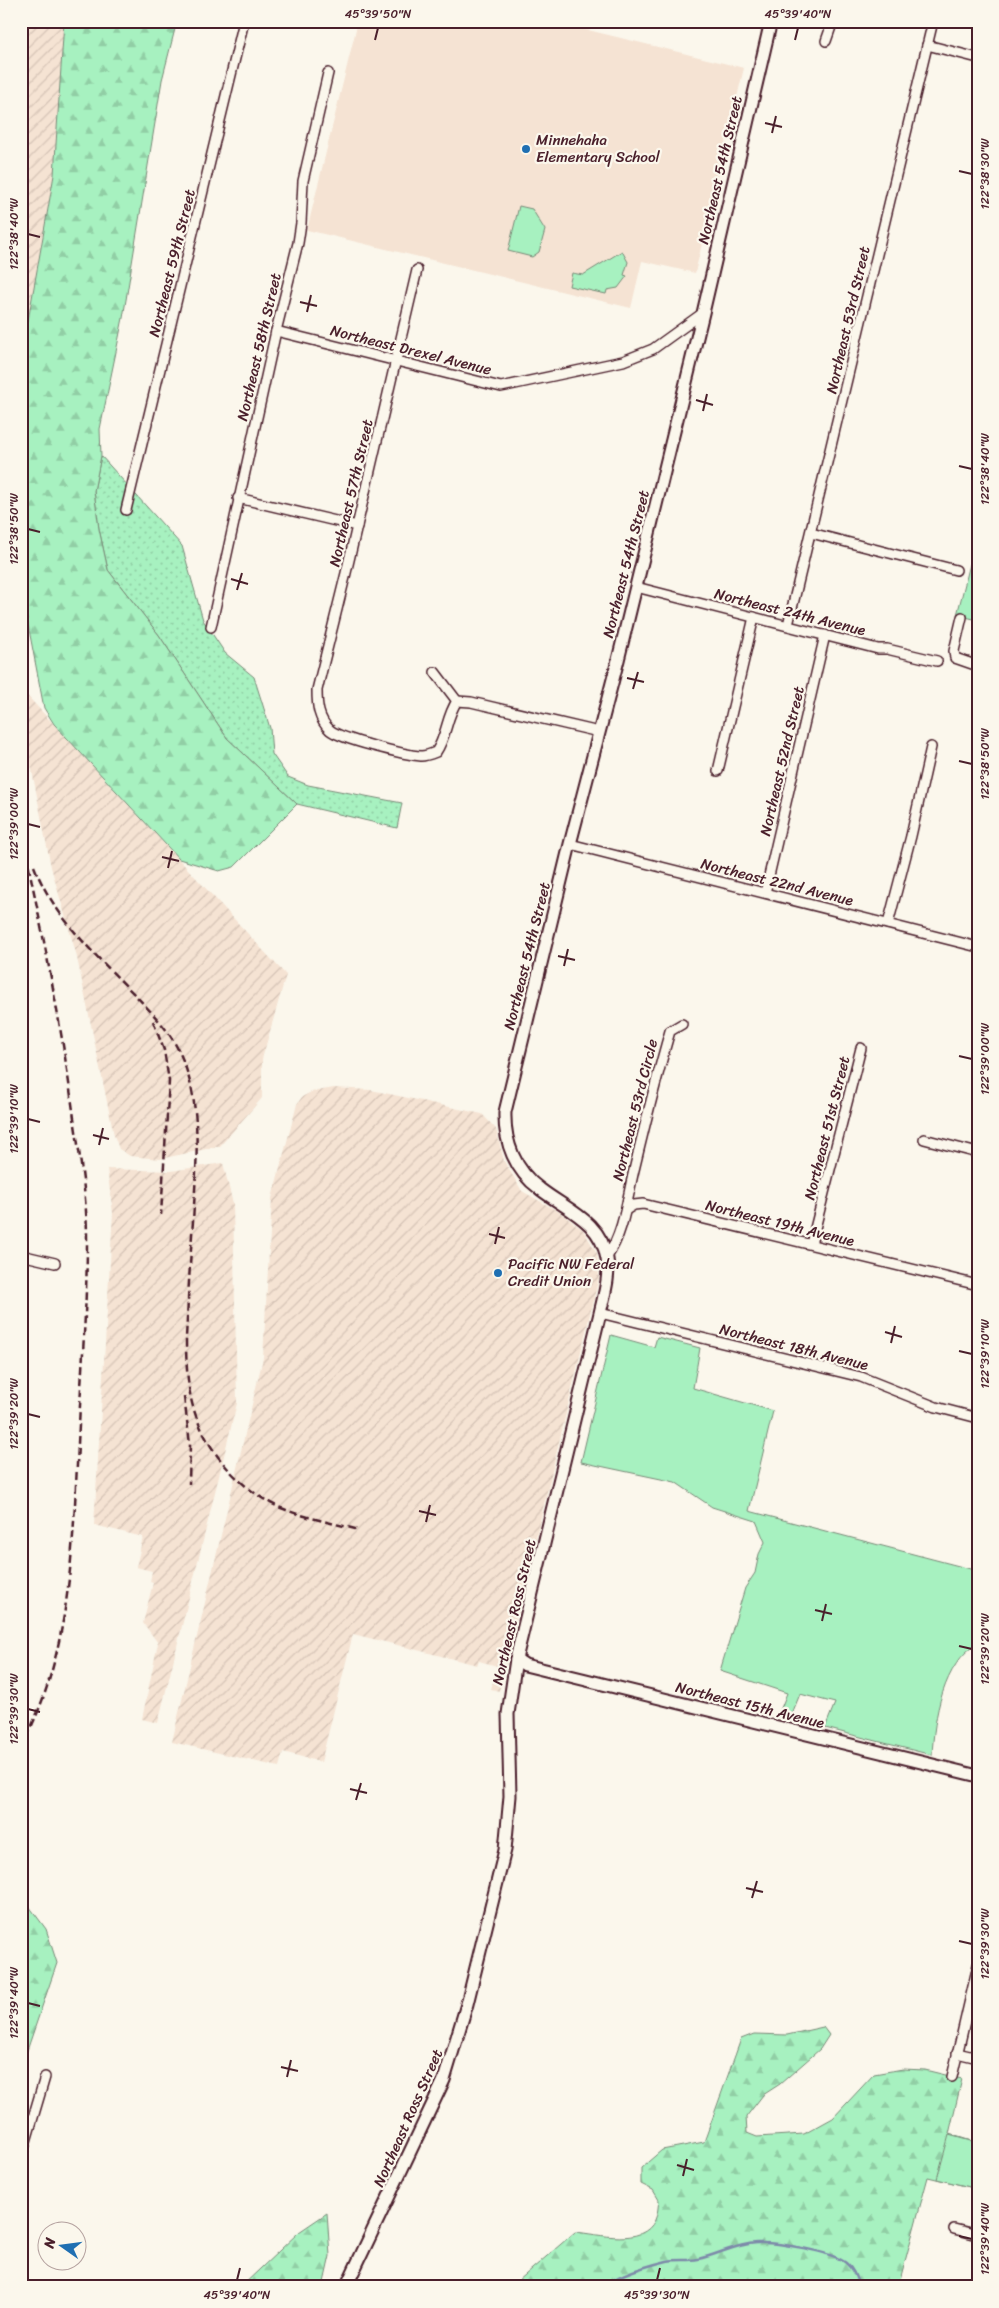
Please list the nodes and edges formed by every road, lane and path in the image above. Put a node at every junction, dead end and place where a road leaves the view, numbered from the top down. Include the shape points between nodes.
1 (244, 21) edge
2 (771, 21) edge
3 (833, 21) edge
4 (933, 21) edge
5 (826, 41) dead end
6 (927, 45) junction
7 (978, 58) edge
8 (328, 73) dead end
9 (417, 270) dead end
10 (704, 313) junction
11 (276, 331) junction
12 (396, 359) junction
13 (238, 498) junction
14 (126, 510) dead end
15 (357, 526) junction
16 (811, 533) junction
17 (956, 570) dead end
18 (636, 587) junction
19 (754, 617) junction
20 (962, 617) dead end
21 (788, 625) junction
22 (211, 627) dead end
23 (825, 636) junction
24 (937, 661) dead end
25 (978, 666) edge
26 (435, 672) dead end
27 (457, 701) junction
28 (599, 732) junction
29 (931, 747) dead end
30 (718, 771) dead end
31 (570, 844) junction
32 (765, 893) junction
33 (888, 924) junction
34 (978, 947) edge
35 (682, 1024) dead end
36 (861, 1048) dead end
37 (505, 1112) joint
38 (924, 1139) dead end
39 (978, 1153) edge
40 (626, 1210) junction
41 (811, 1244) junction
42 (21, 1255) edge
43 (607, 1258) junction
44 (55, 1263) dead end
45 (978, 1285) edge
46 (600, 1313) junction
47 (978, 1418) edge
48 (516, 1659) junction
49 (978, 1776) edge
50 (978, 1966) edge
51 (957, 2053) junction
52 (978, 2058) edge
53 (952, 2077) dead end
54 (45, 2078) dead end
55 (21, 2158) edge
56 (954, 2229) dead end
57 (978, 2235) edge
58 (346, 2287) edge

1 - 14 street, Northeast 59th Street
2 - 10 street, Northeast 54th Street
3 - 5 street
4 - 6 street, Northeast 53rd Street
6 - 7 street
6 - 16 street, Northeast 53rd Street
8 - 11 street, Northeast 58th Street via 303,181 298,243
9 - 12 street, Northeast 57th Street
10 - 12 street, Northeast Drexel Avenue via 653,349 622,361 501,386
10 - 18 street, Northeast 54th Street
11 - 12 street, Northeast Drexel Avenue
11 - 13 street, Northeast 58th Street
12 - 15 street, Northeast 57th Street
13 - 15 street
13 - 22 street, Northeast 58th Street
15 - 27 street, Northeast 57th Street via 317,690 317,706 322,721 346,738 426,756 436,752 443,742
16 - 17 street
16 - 21 street, Northeast 53rd Street
18 - 19 street, Northeast 24th Avenue
18 - 28 street, Northeast 54th Street
19 - 21 street, Northeast 24th Avenue
19 - 30 street
20 - 25 street via 955,658
21 - 23 street, Northeast 24th Avenue
23 - 24 street, Northeast 24th Avenue
23 - 32 street, Northeast 52nd Street
26 - 27 street
27 - 28 street
28 - 31 street, Northeast 54th Street
29 - 33 street
31 - 32 street, Northeast 22nd Avenue
31 - 37 street, Northeast 54th Street
32 - 33 street, Northeast 22nd Avenue
33 - 34 street, Northeast 22nd Avenue
35 - 40 street, Northeast 53rd Circle via 670,1031
36 - 41 street, Northeast 51st Street
37 - 43 street, Northeast Ross Street via 512,1156 523,1172 541,1190 567,1205 590,1225
38 - 39 street
40 - 41 street, Northeast 19th Avenue via 643,1204
40 - 43 street via 615,1245
41 - 45 street, Northeast 19th Avenue
42 - 44 street
43 - 46 street, Northeast Ross Street via 606,1286
46 - 47 street, Northeast 18th Avenue via 861,1377 936,1407
46 - 48 street, Northeast Ross Street
48 - 49 street, Northeast 15th Avenue via 525,1665
48 - 58 street, Northeast Ross Street via 508,1714 510,1796 505,1850 467,2004 444,2080
50 - 51 street
51 - 52 street
51 - 53 street
54 - 55 street
56 - 57 street

